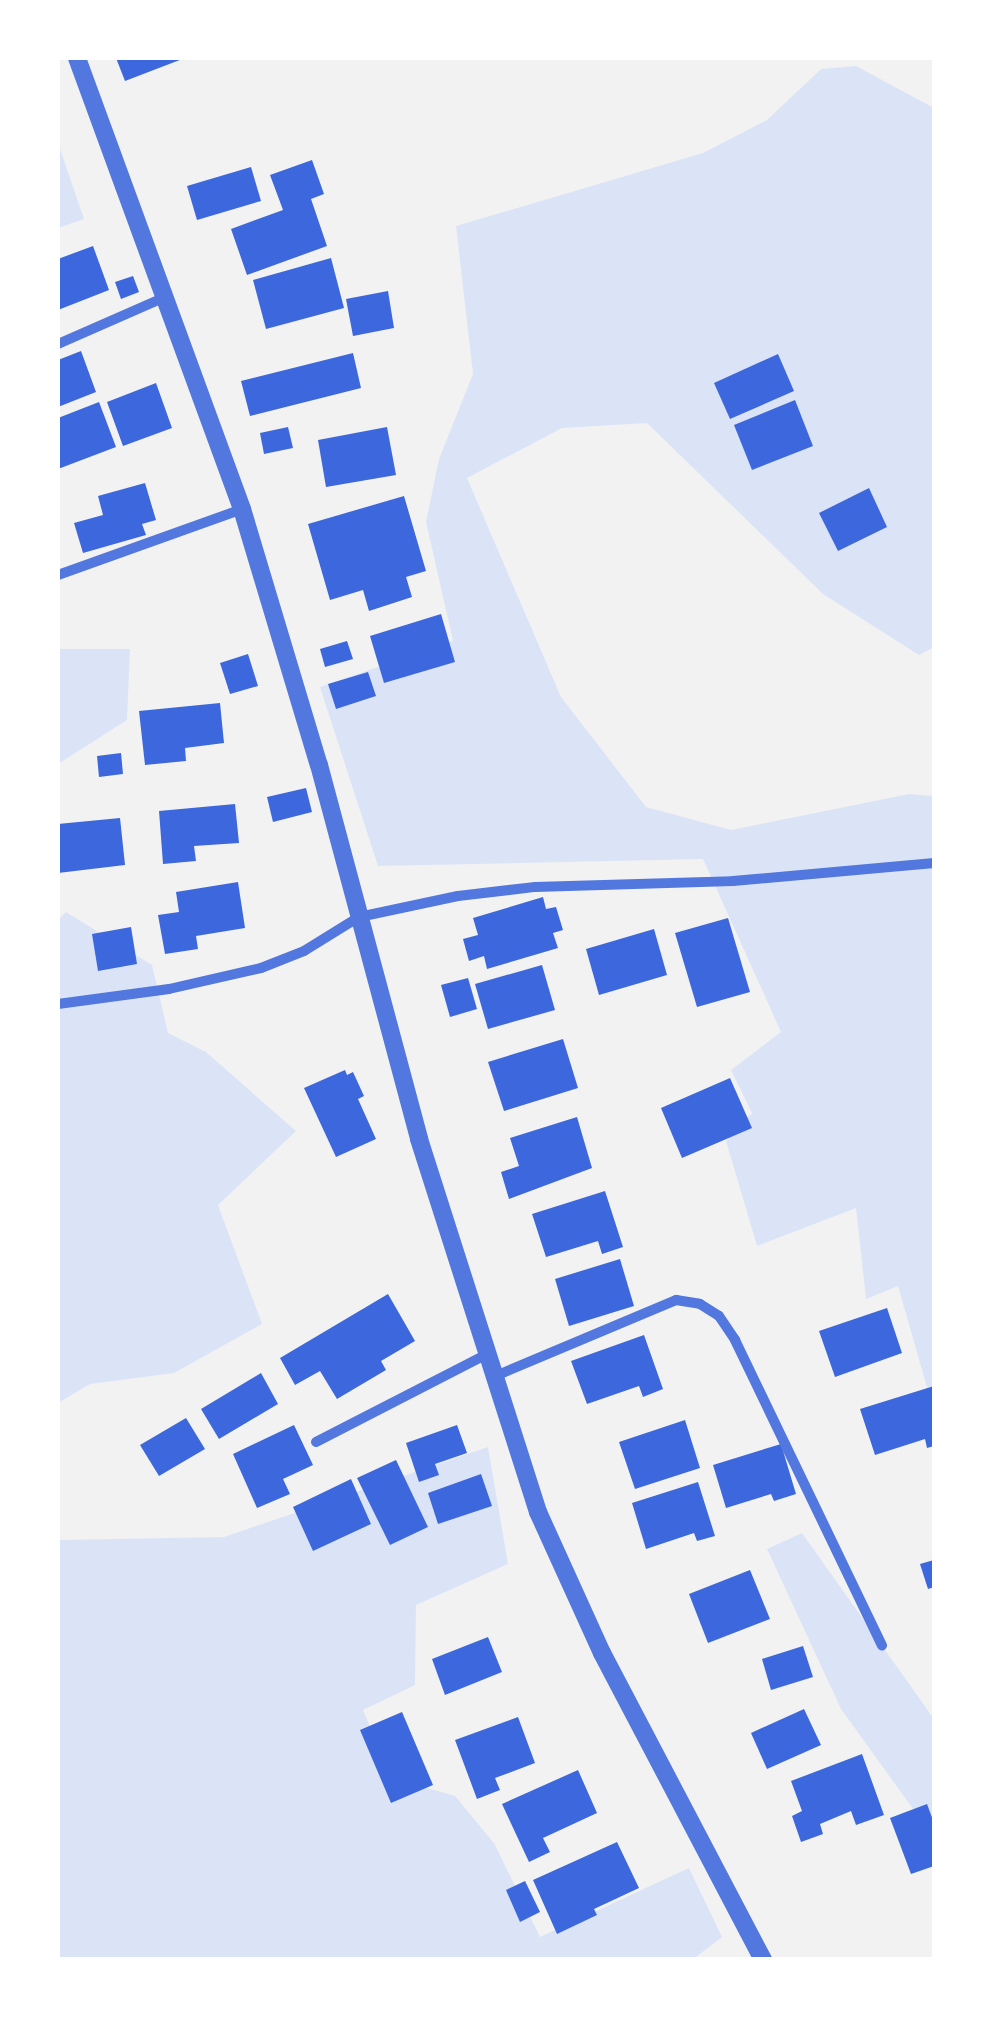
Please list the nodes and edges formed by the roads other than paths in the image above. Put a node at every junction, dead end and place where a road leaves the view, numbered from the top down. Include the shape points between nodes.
1 (77, 58) edge
2 (165, 297) junction
3 (58, 344) edge
4 (242, 509) junction
5 (58, 575) edge
6 (934, 863) edge
7 (359, 916) junction
8 (58, 1004) edge
9 (485, 1356) junction
10 (492, 1377) junction
11 (316, 1442) dead end
12 (882, 1646) dead end
13 (762, 1960) edge

1 - 2 street
2 - 3 street
2 - 4 street
4 - 5 street
4 - 7 street
6 - 7 street via 535,887
7 - 8 street via 304,952 261,968
7 - 9 street
9 - 10 street
9 - 11 street
10 - 12 street via 676,1300 719,1316
10 - 13 street via 538,1512 602,1653

